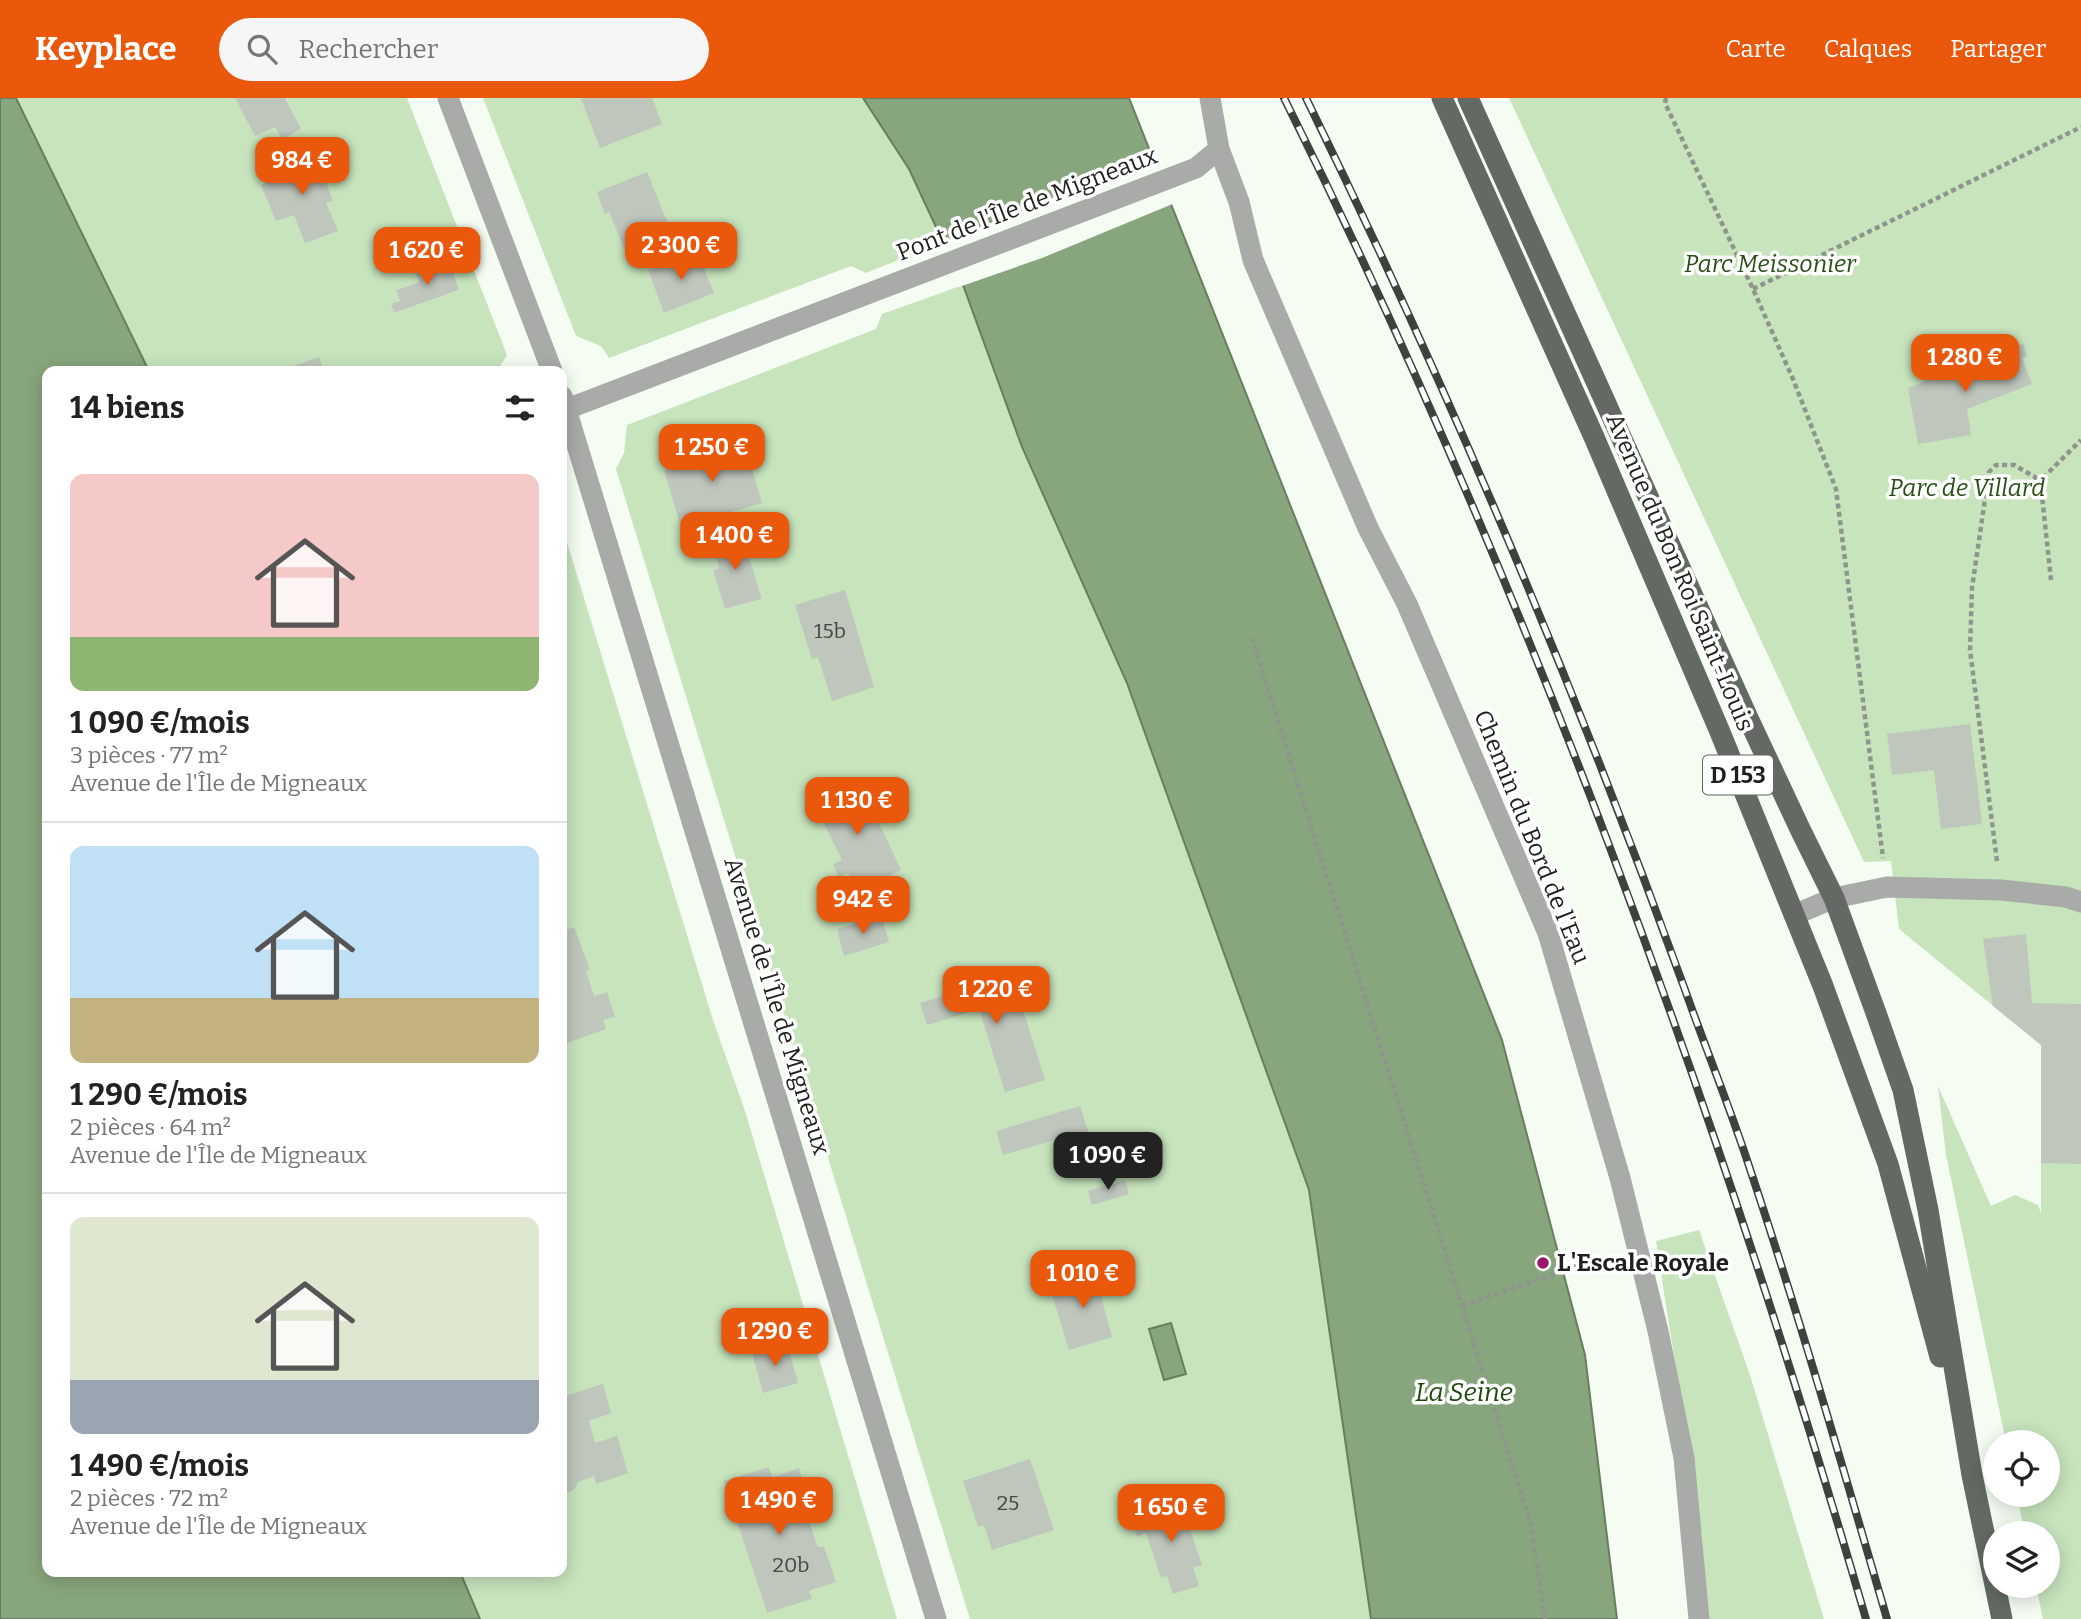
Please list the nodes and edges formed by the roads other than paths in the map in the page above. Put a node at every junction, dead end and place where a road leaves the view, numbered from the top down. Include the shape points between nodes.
1 (448, 98) edge
2 (1210, 98) edge
3 (1442, 98) edge
4 (1468, 98) edge
5 (1219, 149) junction
6 (877, 289) joint
7 (550, 366) edge
8 (567, 401) edge
9 (567, 412) edge
10 (1834, 898) junction
11 (2081, 902) edge
12 (1794, 915) junction
13 (1972, 1475) junction
14 (936, 1619) edge
15 (1699, 1619) edge
16 (2002, 1619) edge

1 - 7 street
2 - 5 street, Chemin du Bord de l'Eau
3 - 12 main road, Avenue du Bon Roi Saint-Louis / D 153 via 1599,449
4 - 10 main road, Avenue du Bon Roi Saint-Louis / D 153
5 - 6 street, Pont de l'Île de Migneaux via 1196,168
5 - 15 street, Chemin du Bord de l'Eau via 1239,202 1252,260 1548,933 1620,1178 1658,1331 1684,1458
6 - 8 street, Avenue de l'Île de Migneaux
9 - 14 street, Avenue de l'Île de Migneaux
10 - 11 street via 1887,887 2001,890
10 - 12 street
10 - 13 main road, Avenue du Bon Roi Saint-Louis / D 153 via 1903,1090
12 - 13 main road, Avenue du Bon Roi Saint-Louis / D 153 via 1888,1164
13 - 16 main road, Avenue du Bon Roi Saint-Louis / D 153

